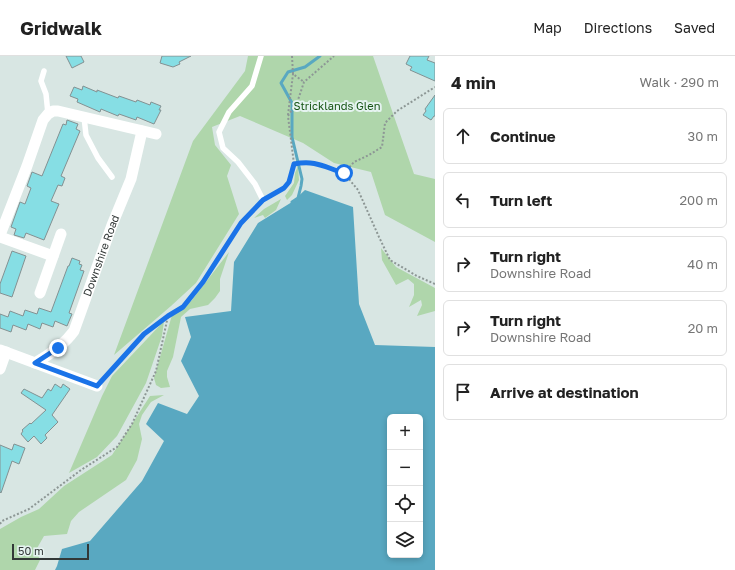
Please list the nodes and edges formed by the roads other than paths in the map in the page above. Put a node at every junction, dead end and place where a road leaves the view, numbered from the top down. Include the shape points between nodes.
1 (260, 56) edge
2 (44, 71) dead end
3 (48, 114) junction
4 (84, 117) junction
5 (142, 131) junction
6 (156, 134) dead end
7 (112, 177) dead end
8 (263, 200) road end
9 (61, 234) dead end
10 (0, 236) edge
11 (53, 256) junction
12 (40, 293) dead end
13 (3, 351) edge
14 (35, 363) junction
15 (0, 369) edge
16 (97, 386) road end

1 - 8 lane via 252,86 229,112 219,132 223,148 255,184
2 - 3 lane via 41,81 46,94
3 - 4 street via 58,111
3 - 10 street via 41,124
4 - 5 street
4 - 7 lane via 86,135
5 - 6 street
5 - 14 street, Downshire Road via 132,179 112,225 74,331 58,348
9 - 11 street
10 - 11 street
11 - 12 street
13 - 14 street
13 - 15 street
14 - 16 street

